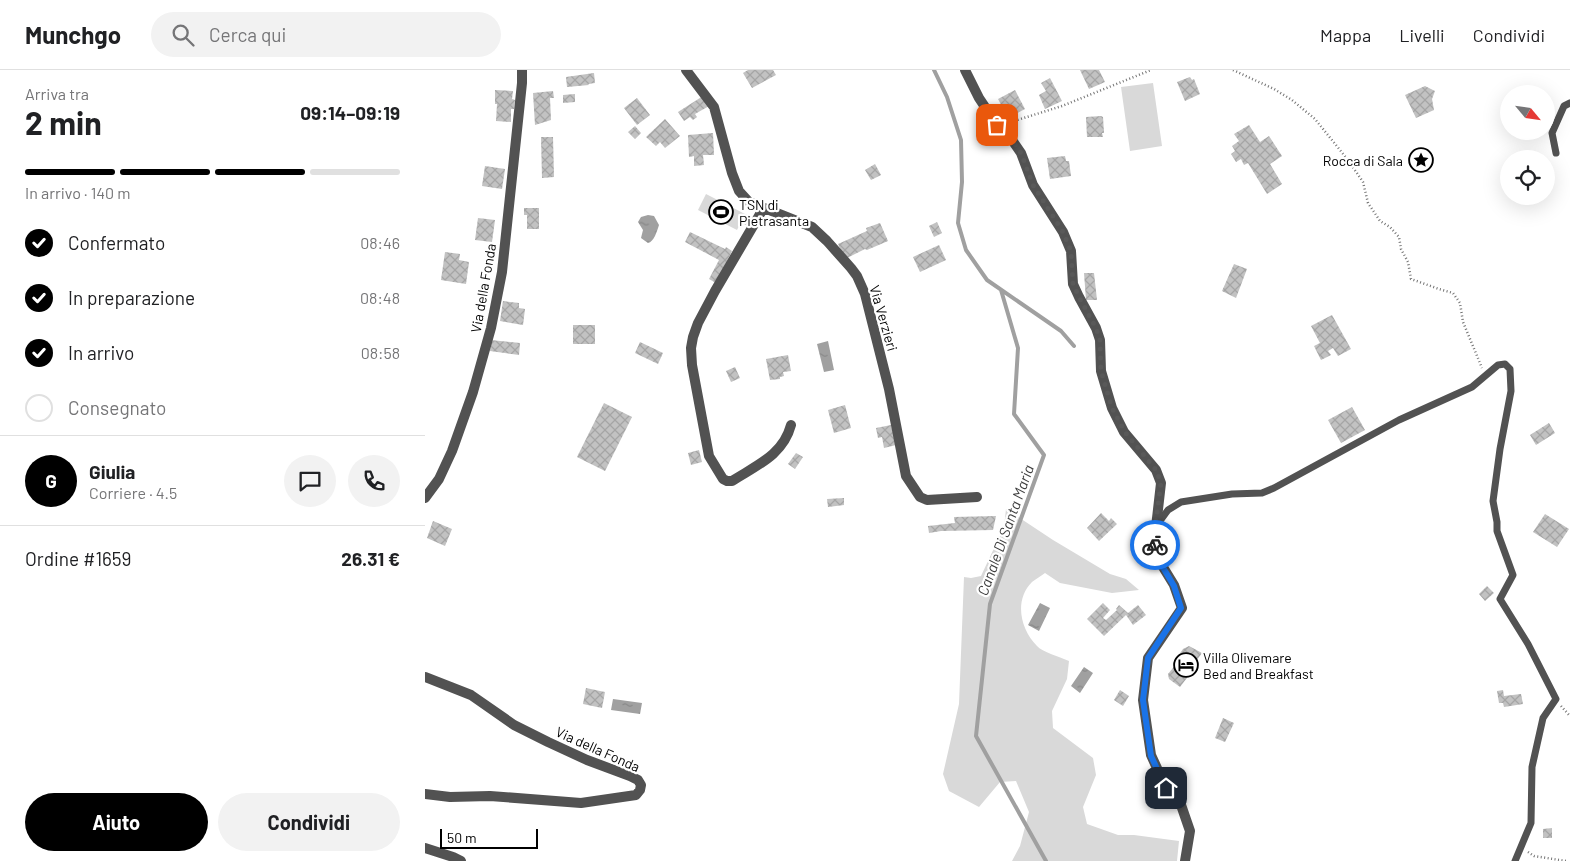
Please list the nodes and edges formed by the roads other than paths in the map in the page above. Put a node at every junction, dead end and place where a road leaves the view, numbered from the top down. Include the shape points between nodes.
1 (522, 70) edge
2 (686, 70) edge
3 (965, 70) edge
4 (1570, 103) edge
5 (1556, 154) dead end
6 (763, 209) junction
7 (791, 425) dead end
8 (977, 497) dead end
9 (425, 498) edge
10 (1155, 528) junction
11 (425, 677) edge
12 (425, 794) edge
13 (425, 848) edge
14 (461, 861) edge
15 (1185, 861) edge
16 (1515, 861) edge

1 - 9 street, Via della Fonda via 502,272 491,328 452,451 439,479
2 - 6 street, Via Verzieri via 714,107 731,173 739,191 749,202
3 - 10 street via 997,125 1021,153 1033,185 1063,232 1071,251 1073,284 1100,340 1101,371 1112,408 1125,432 1156,470 1161,483
4 - 5 lane via 1563,106 1552,133
6 - 7 street via 698,323 691,348 692,365 709,456 723,479 733,481 772,456 782,447
6 - 8 street, Via Verzieri via 812,227 857,276 865,294 889,389 906,476 920,497 927,500
10 - 15 street via 1155,554 1174,586 1181,608 1148,658 1143,700 1151,756 1166,788 1180,802 1191,832
10 - 16 lane via 1168,510 1181,502 1262,493 1274,488 1399,420 1472,387 1498,365 1505,364 1510,369 1511,391 1493,501 1497,531 1513,575 1499,598 1528,644 1556,699 1543,718 1532,767 1531,823
11 - 12 street, Via della Fonda via 471,694 514,725 587,760 630,776 641,785 636,795 581,803
13 - 14 street

